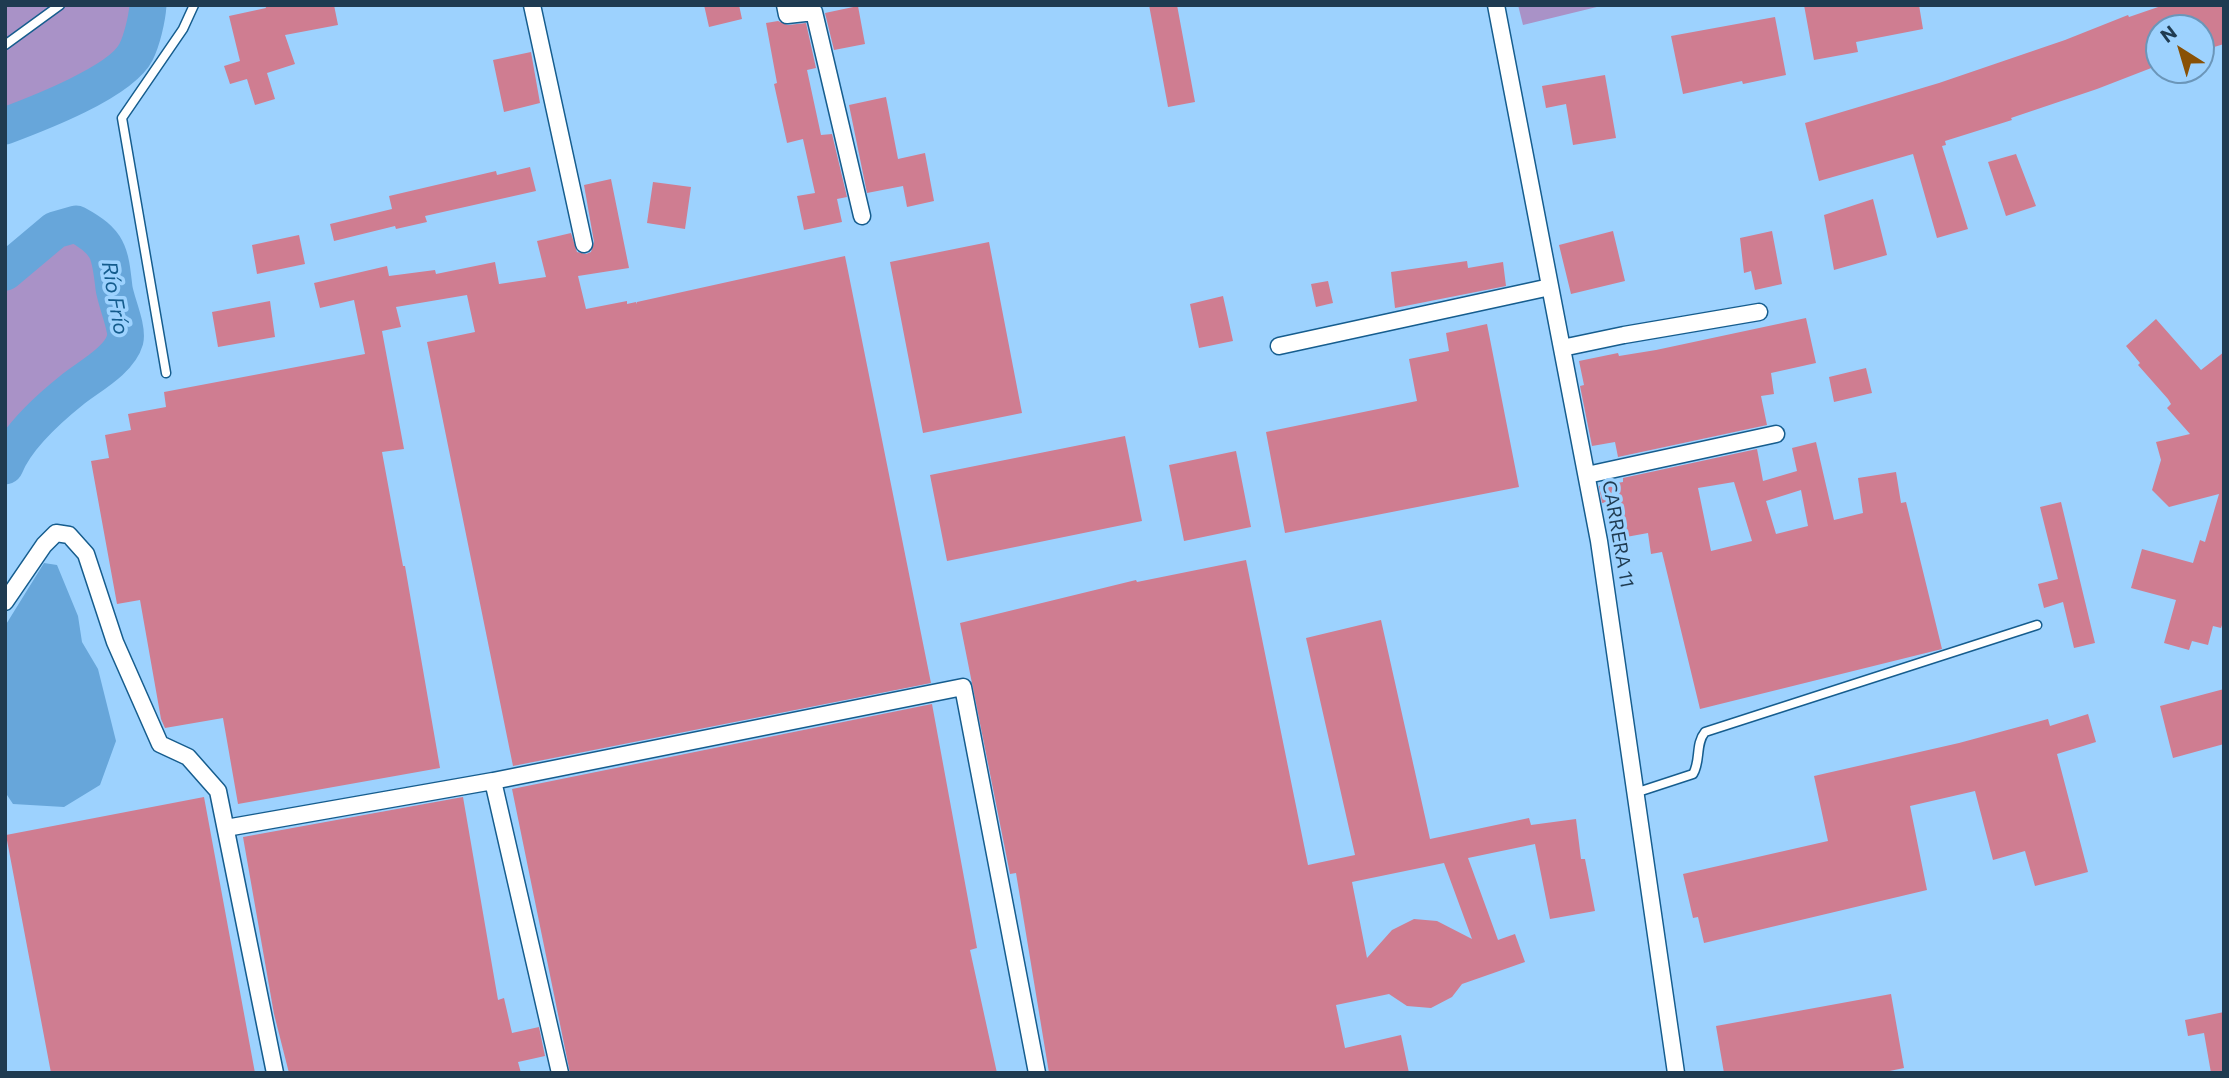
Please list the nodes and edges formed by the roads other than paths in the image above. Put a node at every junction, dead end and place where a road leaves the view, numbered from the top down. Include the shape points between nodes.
1 (60, 5) edge
2 (194, 5) edge
3 (532, 5) edge
4 (785, 5) edge
5 (1496, 5) edge
6 (5, 46) edge
7 (862, 216) dead end
8 (583, 244) dead end
9 (1550, 287) junction
10 (1759, 312) dead end
11 (1279, 346) dead end
12 (1562, 348) junction
13 (166, 373) dead end
14 (1776, 434) dead end
15 (1587, 475) junction
16 (5, 601) edge
17 (2037, 625) dead end
18 (493, 781) junction
19 (1635, 793) junction
20 (226, 828) junction
21 (275, 1073) edge
22 (560, 1073) edge
23 (1037, 1073) edge
24 (1676, 1073) edge

1 - 6 lane
2 - 13 lane via 183,29 122,118
3 - 8 street
4 - 7 street via 787,15 814,12
5 - 9 street, CARRERA 11
9 - 11 street
9 - 12 street, CARRERA 11
10 - 12 street
12 - 15 street, CARRERA 11
14 - 15 street
15 - 19 street, CARRERA 11
16 - 20 street via 44,544 56,533 69,535 86,554 115,642 160,744 188,757 218,791
17 - 19 lane via 1705,732 1693,774
18 - 20 street
18 - 22 street
18 - 23 street via 963,687
19 - 24 street, CARRERA 11
20 - 21 street

